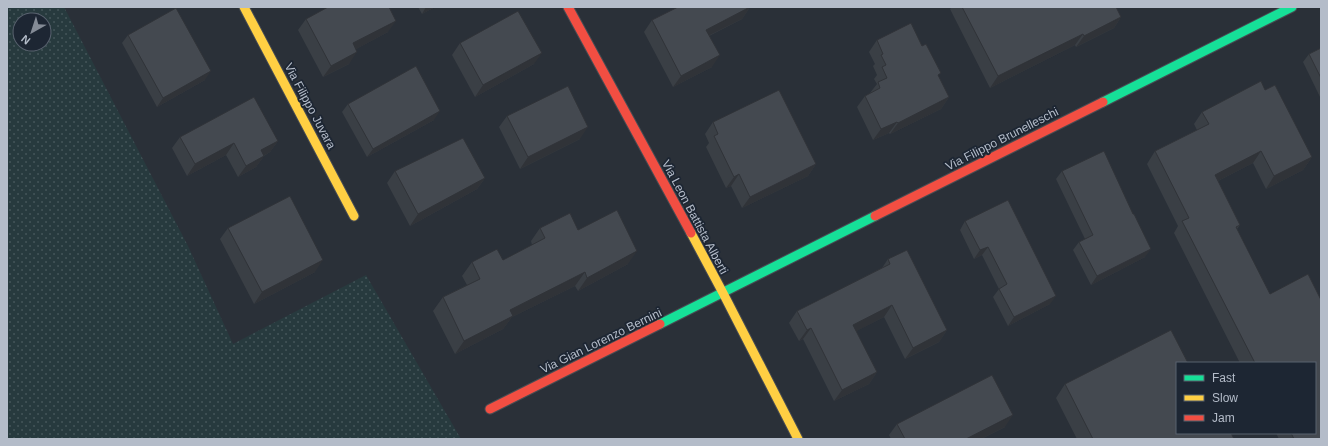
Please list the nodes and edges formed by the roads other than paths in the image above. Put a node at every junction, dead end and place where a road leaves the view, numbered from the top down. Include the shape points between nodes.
1 (244, 7) edge
2 (568, 7) edge
3 (1292, 7) edge
4 (354, 216) dead end
5 (723, 293) junction
6 (490, 409) dead end
7 (798, 439) edge

1 - 4 street, Via Filippo Juvara
2 - 5 street, Via Leon Battista Alberti
3 - 5 street, Via Filippo Brunelleschi
5 - 6 street, Via Gian Lorenzo Bernini
5 - 7 street, Via Leon Battista Alberti

